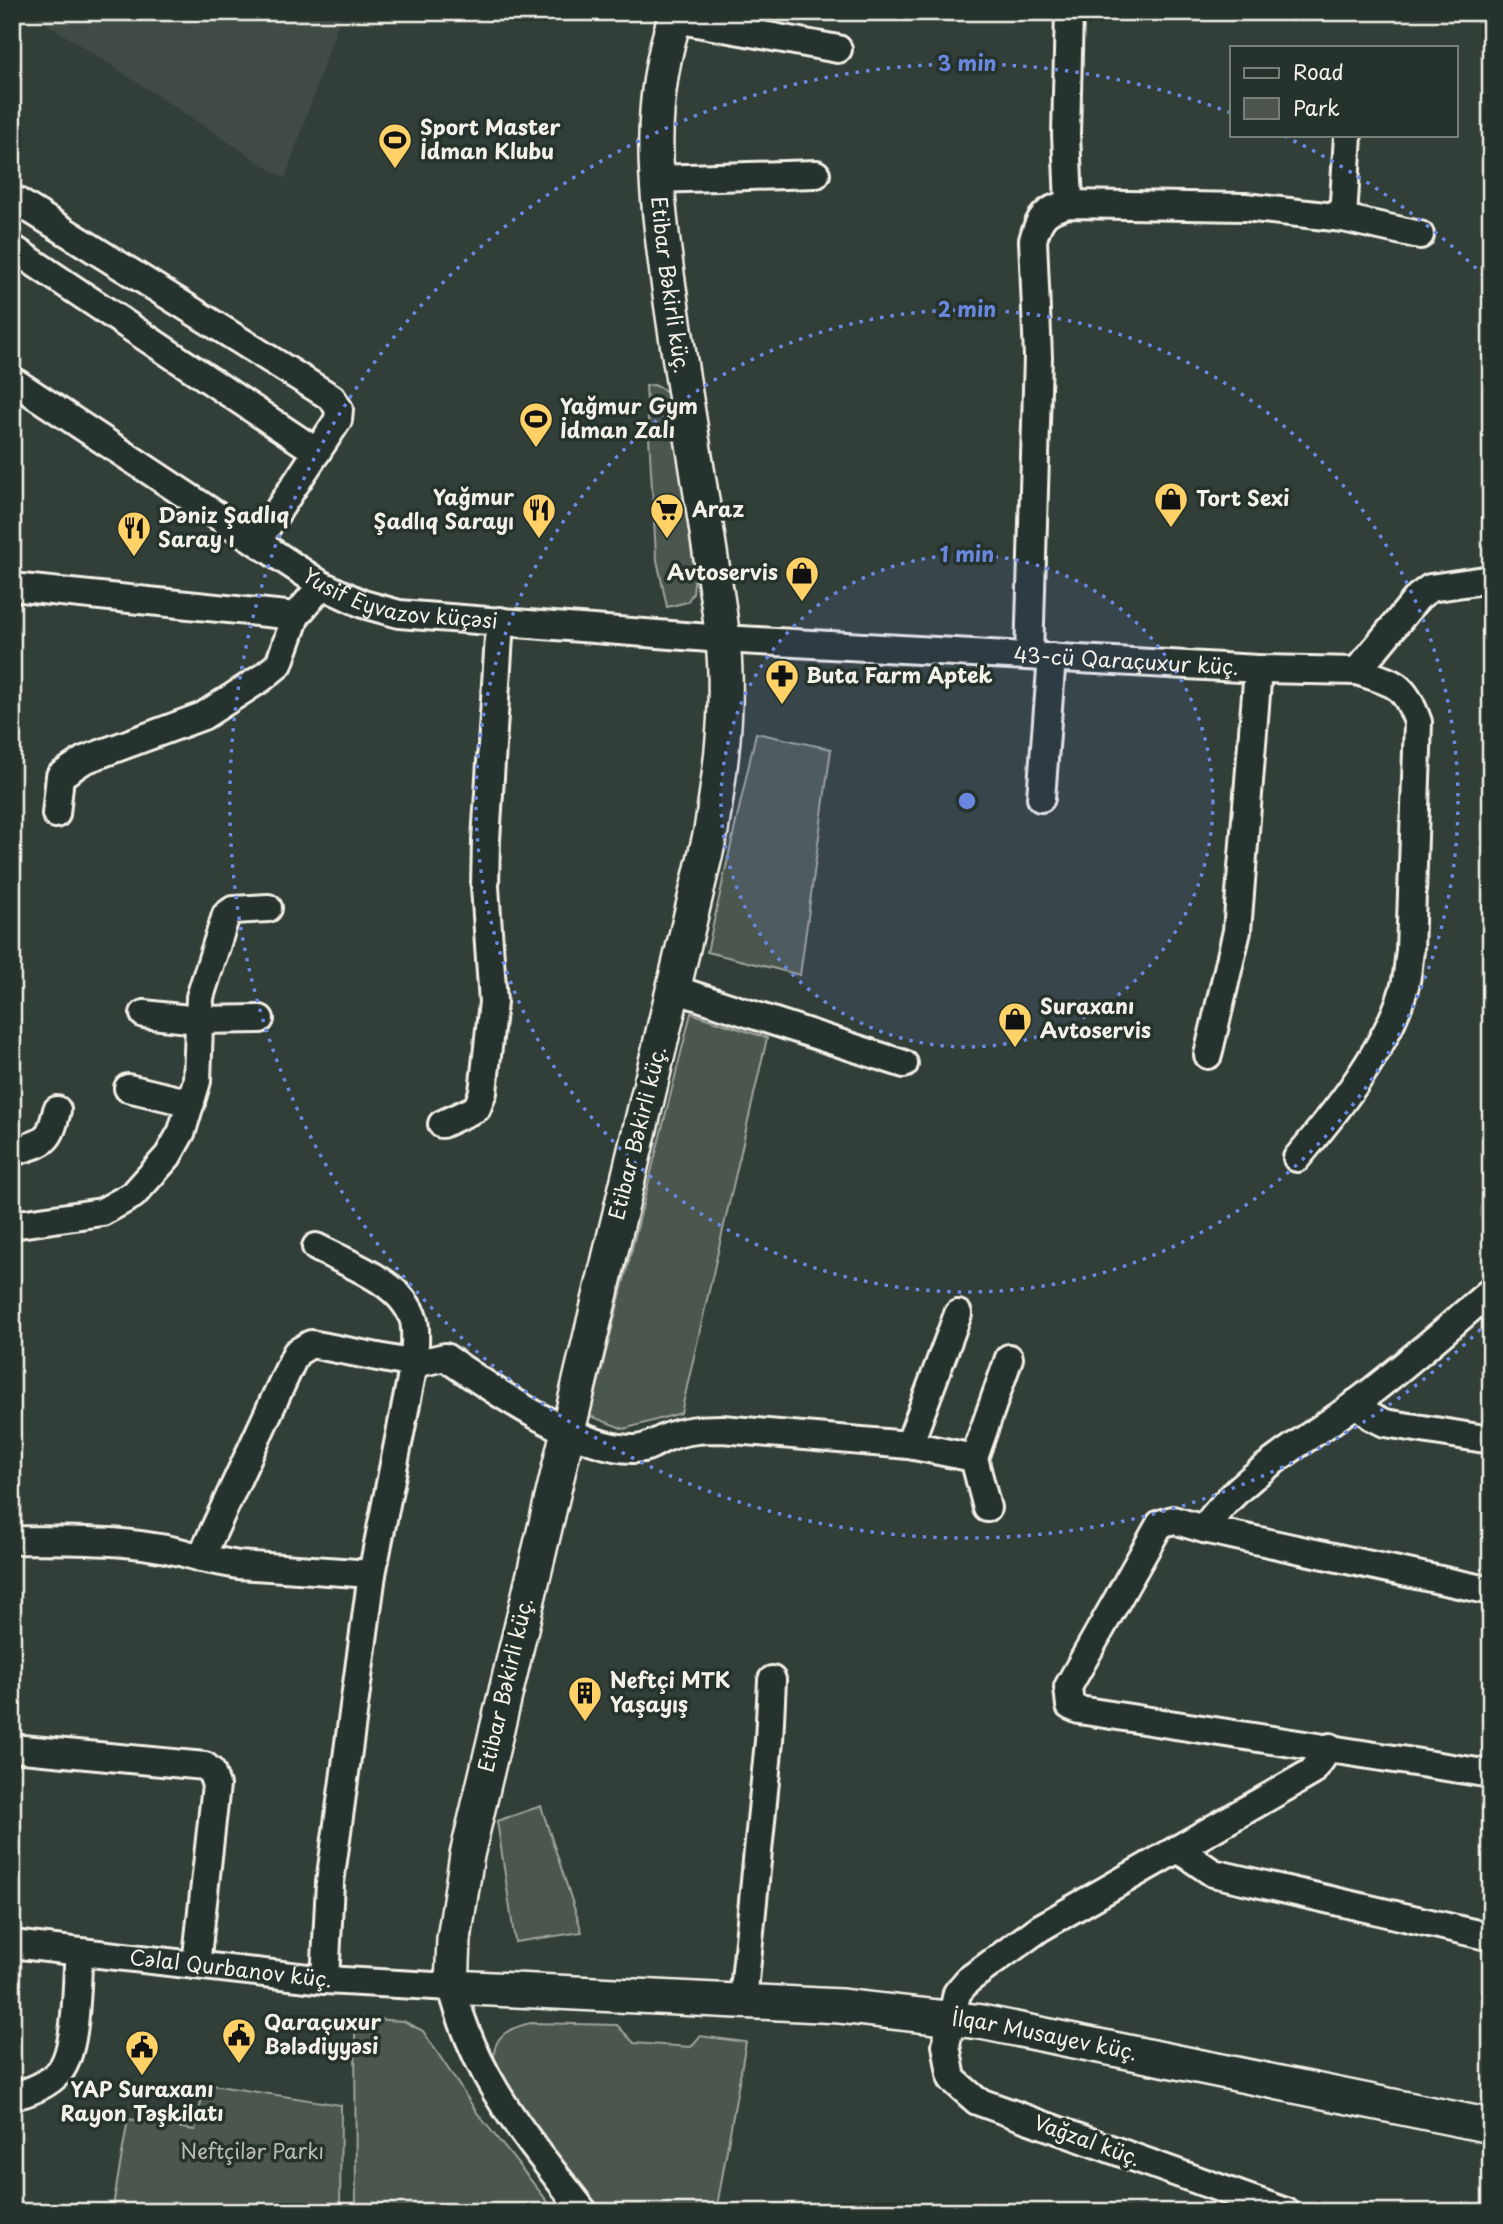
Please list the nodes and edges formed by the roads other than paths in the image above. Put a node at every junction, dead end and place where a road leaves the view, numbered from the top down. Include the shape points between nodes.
1 (1069, 12) edge
2 (676, 16) edge
3 (838, 49) dead end
4 (1348, 136) edge
5 (817, 174) dead end
6 (655, 179) junction
7 (12, 198) edge
8 (1069, 204) junction
9 (1343, 218) junction
10 (1420, 235) dead end
11 (12, 248) edge
12 (12, 380) edge
13 (317, 452) junction
14 (257, 542) junction
15 (1491, 579) edge
16 (322, 585) junction
17 (12, 587) edge
18 (296, 616) junction
19 (500, 621) junction
20 (722, 639) junction
21 (1040, 656) junction
22 (1258, 669) junction
23 (1357, 671) junction
24 (1041, 798) dead end
25 (56, 814) dead end
26 (268, 908) dead end
27 (674, 989) junction
28 (144, 1014) dead end
29 (260, 1019) dead end
30 (197, 1020) junction
31 (1208, 1055) dead end
32 (904, 1064) dead end
33 (128, 1088) dead end
34 (191, 1103) junction
35 (57, 1110) dead end
36 (442, 1124) dead end
37 (12, 1152) edge
38 (1297, 1158) dead end
39 (12, 1225) edge
40 (316, 1247) dead end
41 (1491, 1292) edge
42 (958, 1314) dead end
43 (1009, 1358) dead end
44 (414, 1364) junction
45 (1356, 1404) junction
46 (566, 1430) junction
47 (1491, 1440) edge
48 (909, 1445) junction
49 (974, 1458) junction
50 (987, 1508) dead end
51 (1204, 1529) junction
52 (12, 1540) edge
53 (201, 1558) junction
54 (372, 1574) junction
55 (1491, 1591) edge
56 (772, 1680) dead end
57 (1330, 1747) junction
58 (12, 1748) edge
59 (1491, 1774) edge
60 (1178, 1849) junction
61 (1491, 1937) edge
62 (12, 1944) edge
63 (79, 1953) junction
64 (196, 1965) junction
65 (325, 1980) junction
66 (452, 1987) junction
67 (743, 2001) junction
68 (951, 2020) junction
69 (12, 2096) edge
70 (1491, 2126) edge
71 (584, 2212) edge
72 (1286, 2212) edge

1 - 8 street
2 - 3 street
2 - 6 main road, Etibar Bəkirli küç. via 657,104
4 - 9 street
5 - 6 street
6 - 20 main road, Etibar Bəkirli küç.
7 - 13 street via 332,398 340,409 338,420
8 - 9 street via 1245,207
8 - 21 street via 1049,209 1038,222 1033,240
9 - 10 street
11 - 13 street
12 - 14 street, Yusif Eyvazov küçəsi
13 - 14 street
14 - 16 street, Yusif Eyvazov küçəsi
15 - 23 street via 1430,588
16 - 18 street
16 - 19 street, Yusif Eyvazov küçəsi via 390,612
17 - 18 street
18 - 25 street via 279,664 230,701 204,716 84,760 60,776
19 - 20 street, Yusif Eyvazov küçəsi
19 - 36 street via 485,840 493,1002 483,1092 477,1108
20 - 21 street, 43-cü Qaraçuxur küç.
20 - 27 main road, Etibar Bəkirli küç. via 725,713 720,768 711,831
21 - 22 street, 43-cü Qaraçuxur küç.
21 - 24 street
22 - 23 street, 43-cü Qaraçuxur küç.
22 - 31 street via 1237,931
23 - 38 street, 43-cü Qaraçuxur küç. via 1392,683 1408,696 1418,722 1410,951 1405,987 1391,1023 1332,1118
26 - 30 street via 233,910 226,915
27 - 32 street
27 - 46 main road, Etibar Bəkirli küç.
28 - 30 street
29 - 30 street
30 - 34 street via 197,1081
33 - 34 street
34 - 39 street via 168,1156 133,1195 87,1216
35 - 37 street via 51,1135 44,1142
40 - 44 street via 380,1281 407,1306 416,1329
41 - 45 street
42 - 48 street
43 - 49 street
44 - 46 street via 445,1357
44 - 53 street via 303,1346
44 - 54 street
45 - 47 street via 1385,1423
45 - 51 street via 1250,1480 1216,1511
46 - 48 street via 631,1449 645,1449 694,1429
46 - 66 main road, Etibar Bəkirli küç. via 467,1855
48 - 49 street
49 - 50 street
51 - 55 street
51 - 57 street via 1173,1520 1160,1524 1068,1687 1070,1706
52 - 53 street via 126,1543 175,1549
53 - 54 street via 238,1565
54 - 65 street via 330,1883
56 - 67 street
57 - 59 street
57 - 60 street, Vağzal küç. via 1312,1772
58 - 64 street via 205,1766 211,1771 216,1785
60 - 61 street via 1213,1873
60 - 68 street, Vağzal küç. via 1040,1928 968,1980 957,1993
62 - 63 street, Cəlal Qurbanov küç.
63 - 64 street, Cəlal Qurbanov küç.
63 - 69 street via 70,2046 60,2070 43,2085
64 - 65 street, Cəlal Qurbanov küç.
65 - 66 street, Cəlal Qurbanov küç.
66 - 67 main road, İlqar Musayev küç.
66 - 71 street, Etibar Bəkirli küç. via 469,2043 491,2088
67 - 68 main road, İlqar Musayev küç. via 840,2006
68 - 70 main road, İlqar Musayev küç. via 1101,2045
68 - 72 street, Vağzal küç. via 946,2045 951,2079 977,2102

